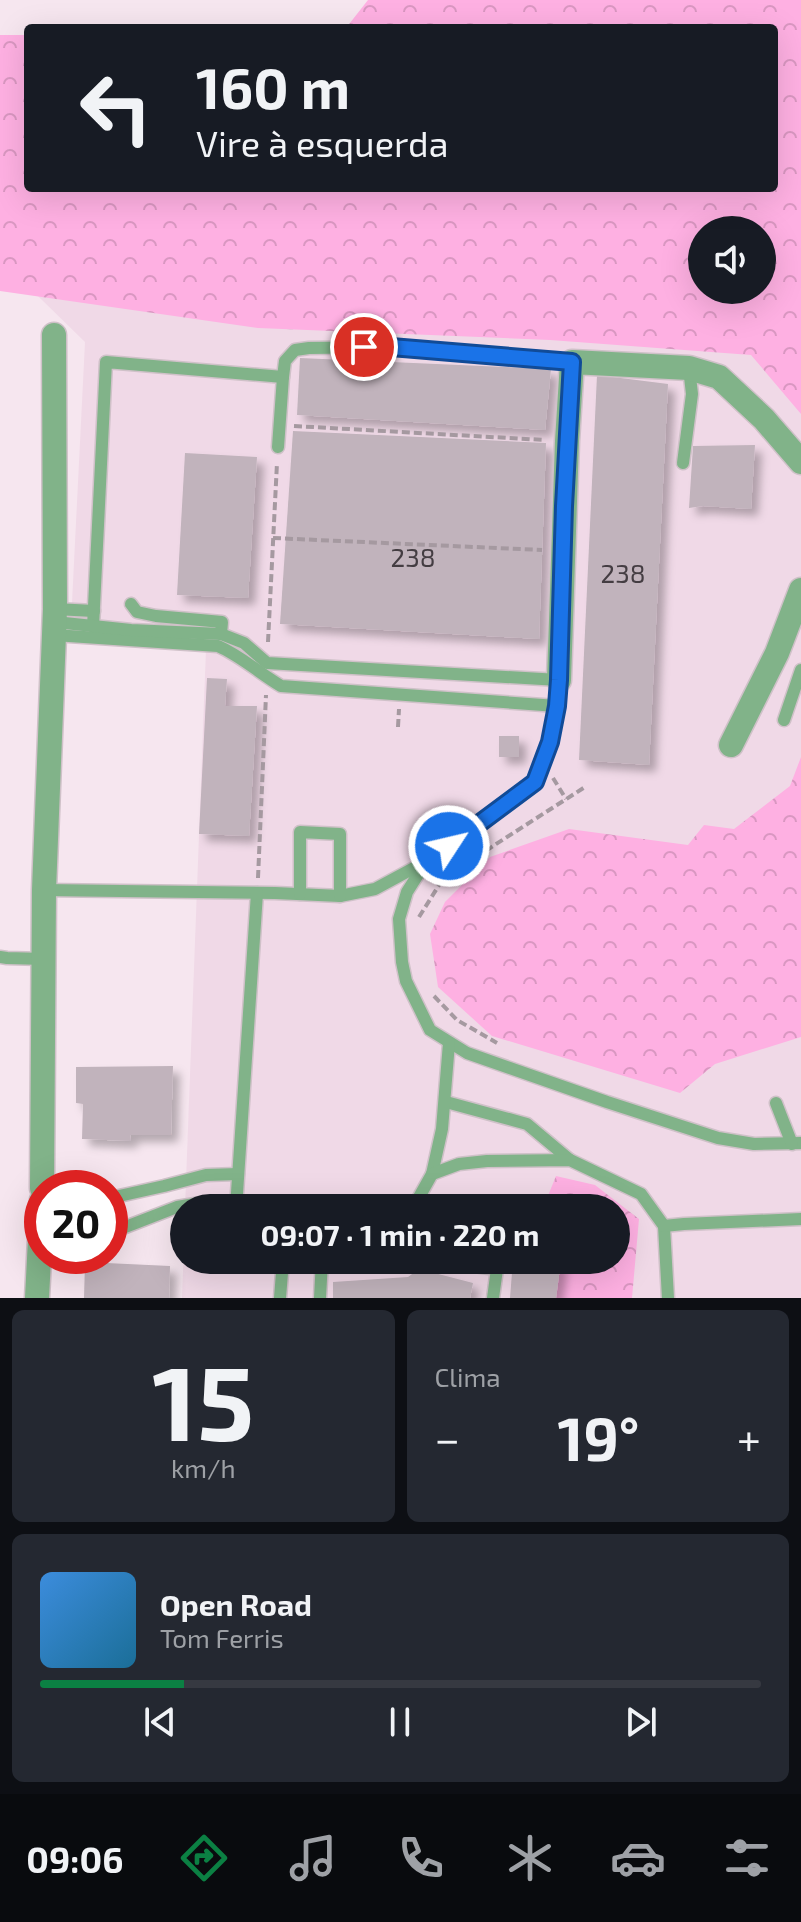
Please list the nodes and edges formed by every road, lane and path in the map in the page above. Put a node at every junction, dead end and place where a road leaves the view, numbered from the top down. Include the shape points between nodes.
1 (54, 335) dead end
2 (572, 362) junction
3 (689, 368) junction
4 (283, 377) junction
5 (279, 426) junction
6 (567, 441) junction
7 (278, 447) joint
8 (801, 462) edge
9 (683, 463) dead end
10 (273, 538) junction
11 (563, 550) junction
12 (801, 590) edge
13 (131, 604) dead end
14 (94, 611) junction
15 (55, 622) junction
16 (93, 627) junction
17 (221, 634) junction
18 (267, 663) junction
19 (801, 670) edge
20 (266, 677) junction
21 (559, 680) junction
22 (557, 706) junction
23 (784, 720) dead end
24 (731, 745) dead end
25 (585, 787) dead end
26 (425, 862) junction
27 (44, 890) junction
28 (257, 893) junction
29 (300, 894) junction
30 (340, 896) junction
31 (416, 922) dead end
32 (0, 957) edge
33 (44, 959) junction
34 (432, 994) dead end
35 (449, 1043) junction
36 (502, 1046) dead end
37 (446, 1102) junction
38 (776, 1103) dead end
39 (796, 1143) edge
40 (570, 1160) junction
41 (42, 1170) edge
42 (238, 1174) junction
43 (432, 1174) junction
44 (128, 1194) edge
45 (237, 1194) edge
46 (421, 1194) edge
47 (170, 1210) edge
48 (801, 1219) edge
49 (128, 1226) edge
50 (664, 1226) junction
51 (42, 1274) edge
52 (282, 1274) edge
53 (321, 1274) edge
54 (496, 1274) edge
55 (37, 1298) edge
56 (280, 1298) edge
57 (320, 1298) edge
58 (493, 1298) edge
59 (668, 1298) edge

1 - 15 street
2 - 3 street
2 - 4 lane via 391,347 309,348 295,350 285,361
2 - 6 street
3 - 8 street via 719,377
3 - 9 lane via 692,394
4 - 5 lane
4 - 14 lane via 106,362
5 - 6 path
5 - 7 lane
6 - 11 street
7 - 10 path
10 - 11 path
10 - 18 path
11 - 21 street
12 - 24 street via 777,653
13 - 17 lane via 146,614 222,622
14 - 15 lane
14 - 16 lane
15 - 16 lane
15 - 20 lane via 84,638 218,646
15 - 27 street
16 - 17 lane
17 - 18 lane via 244,643
18 - 21 lane
19 - 23 lane
20 - 22 lane via 281,686
20 - 28 path
21 - 22 lane
22 - 26 lane via 535,782
25 - 31 path via 441,882
26 - 30 lane via 375,889
26 - 35 lane via 399,919 402,962 430,1030
27 - 28 lane
27 - 33 street
28 - 29 lane
28 - 42 lane
29 - 30 lane
29 - 30 lane via 300,832 340,834
32 - 33 lane
33 - 41 street
34 - 36 path via 457,1020
35 - 37 lane
35 - 39 lane via 718,1138
37 - 40 lane via 527,1124
37 - 43 lane
38 - 39 lane
40 - 43 lane via 487,1161
40 - 50 lane via 641,1194
42 - 44 lane via 206,1175
42 - 45 lane
43 - 46 lane
47 - 49 lane
48 - 50 lane
50 - 59 lane
51 - 55 street
52 - 56 lane
53 - 57 lane
54 - 58 lane

